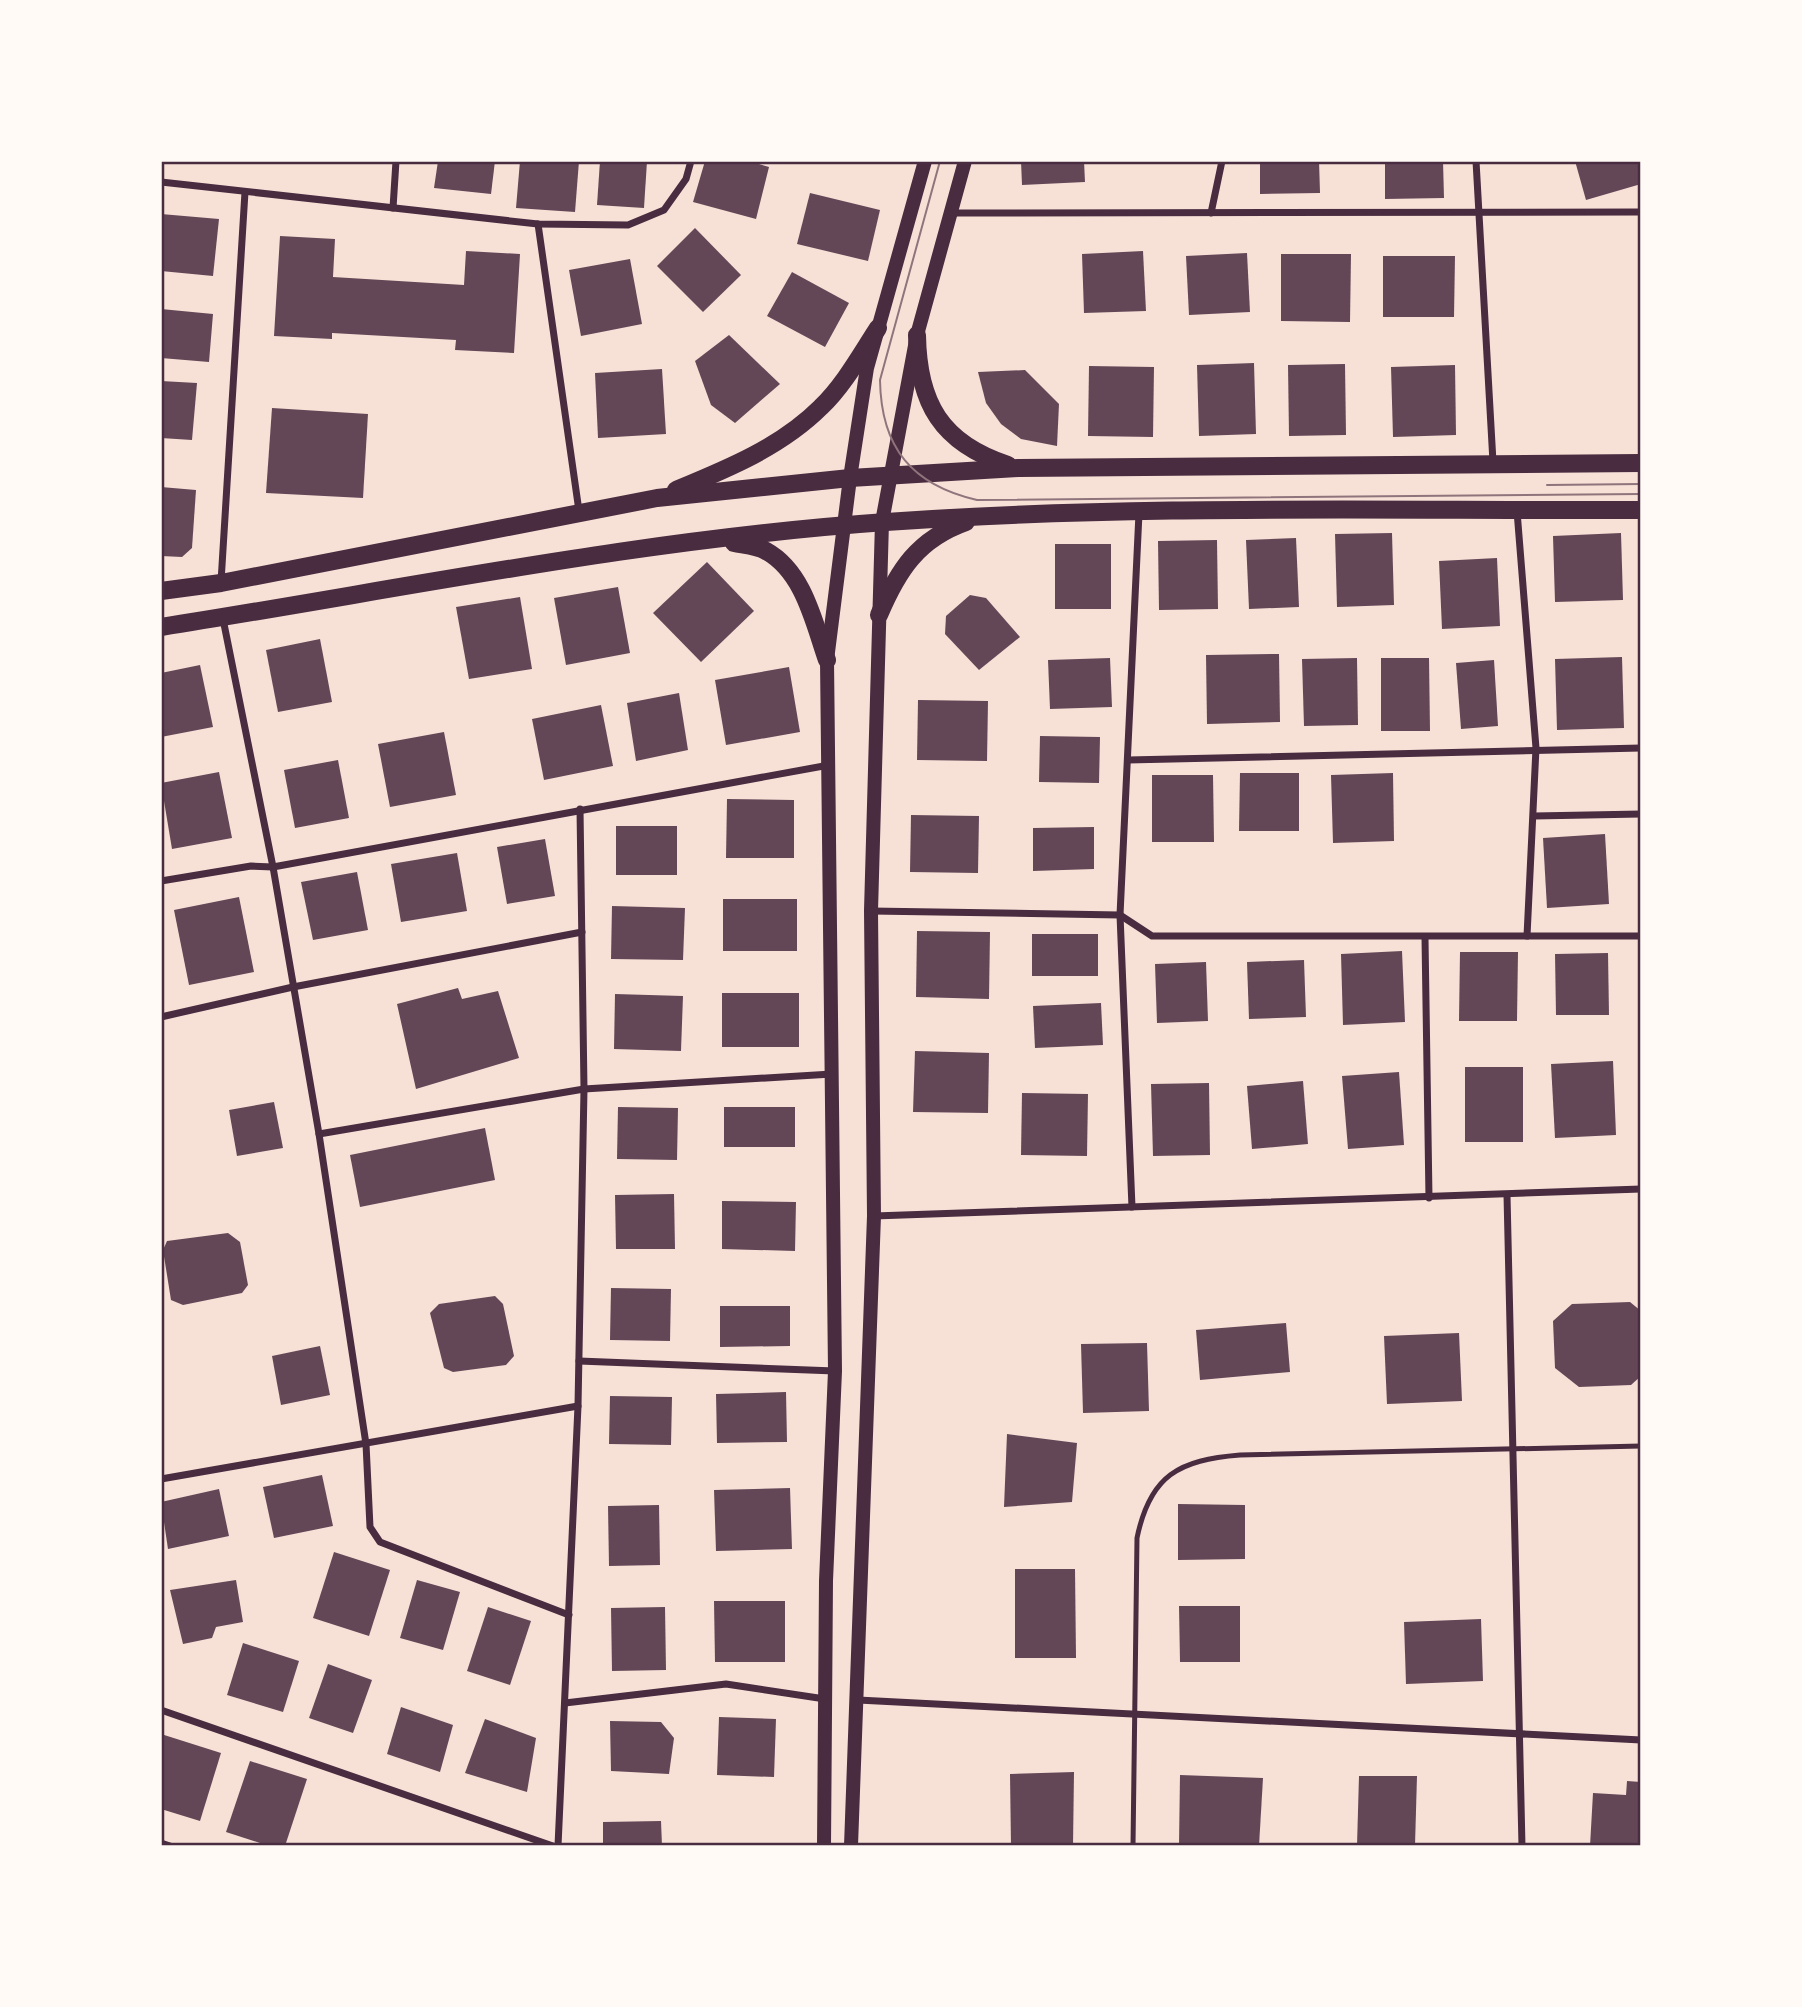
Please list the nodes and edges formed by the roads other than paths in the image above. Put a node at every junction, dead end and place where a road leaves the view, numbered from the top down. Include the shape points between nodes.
1 (396, 161) edge
2 (691, 161) edge
3 (925, 161) edge
4 (965, 161) edge
5 (1222, 161) edge
6 (1476, 161) edge
7 (161, 182) edge
8 (245, 192) junction
9 (393, 208) junction
10 (1641, 212) edge
11 (950, 213) junction
12 (1211, 213) junction
13 (1480, 213) junction
14 (538, 224) junction
15 (878, 328) junction
16 (916, 335) junction
17 (1493, 463) junction
18 (1641, 463) edge
19 (1018, 468) junction
20 (890, 475) junction
21 (850, 478) junction
22 (657, 498) junction
23 (1641, 510) edge
24 (1517, 511) junction
25 (1139, 512) junction
26 (580, 515) junction
27 (983, 517) junction
28 (882, 522) junction
29 (844, 527) junction
30 (720, 540) junction
31 (221, 583) junction
32 (161, 591) edge
33 (879, 615) junction
34 (223, 617) junction
35 (161, 627) edge
36 (827, 660) junction
37 (1536, 748) junction
38 (1641, 748) edge
39 (1128, 760) junction
40 (830, 765) junction
41 (580, 809) junction
42 (1641, 814) edge
43 (1534, 816) junction
44 (273, 867) junction
45 (161, 881) edge
46 (871, 911) junction
47 (1120, 915) junction
48 (582, 932) junction
49 (1527, 936) junction
50 (1641, 936) edge
51 (1425, 938) junction
52 (293, 987) junction
53 (161, 1017) edge
54 (832, 1074) junction
55 (584, 1089) junction
56 (319, 1135) junction
57 (1641, 1189) edge
58 (1507, 1195) junction
59 (1429, 1198) junction
60 (1132, 1207) junction
61 (874, 1216) junction
62 (579, 1361) junction
63 (835, 1371) junction
64 (578, 1406) junction
65 (366, 1444) junction
66 (1641, 1446) edge
67 (1513, 1447) junction
68 (161, 1479) edge
69 (569, 1615) junction
70 (825, 1699) junction
71 (858, 1700) junction
72 (565, 1703) junction
73 (161, 1710) edge
74 (1133, 1715) junction
75 (1520, 1732) junction
76 (1641, 1740) edge
77 (161, 1843) edge
78 (170, 1846) edge
79 (555, 1846) edge
80 (824, 1846) edge
81 (851, 1846) edge
82 (1133, 1846) edge
83 (1522, 1846) edge

1 - 9 street
2 - 14 street via 686,178 664,211 628,225
3 - 15 main road
4 - 11 main road
5 - 12 street
6 - 13 street
7 - 8 street
8 - 9 street
8 - 31 street
9 - 14 street
10 - 13 street
11 - 12 street
11 - 16 main road
12 - 13 street
13 - 17 street
14 - 26 street
15 - 21 main road
15 - 22 main road via 821,407 780,440
16 - 19 main road via 918,372 930,406 952,435 983,457
16 - 20 main road
17 - 18 main road
17 - 19 main road
19 - 20 main road
20 - 21 main road
20 - 28 main road
21 - 22 main road
21 - 29 main road
22 - 26 main road
23 - 24 main road
24 - 25 main road
24 - 37 street
25 - 27 main road
25 - 39 street
26 - 31 main road
27 - 28 main road
27 - 33 main road via 947,529 917,551 893,580
28 - 29 main road
28 - 33 main road
29 - 30 main road
29 - 36 main road
30 - 34 main road via 587,555
30 - 36 main road via 765,550 791,571
31 - 32 main road
33 - 46 main road
34 - 35 main road
34 - 44 street
36 - 40 main road
37 - 38 street
37 - 39 street
37 - 43 street
39 - 47 street
40 - 41 street
40 - 54 main road
41 - 44 street
41 - 48 street
42 - 43 street
43 - 49 street
44 - 45 street via 251,866
44 - 52 street
46 - 47 street
46 - 61 main road
47 - 51 street via 1152,936
47 - 60 street
48 - 52 street
48 - 55 street
49 - 50 street
49 - 51 street
51 - 59 street
52 - 53 street
52 - 56 street
54 - 55 street
54 - 63 main road
55 - 56 street
55 - 62 street
56 - 65 street
57 - 58 street
58 - 59 street
58 - 67 street
59 - 60 street
60 - 61 street
61 - 71 main road
62 - 63 street
62 - 64 street
63 - 70 main road
64 - 65 street
64 - 69 street
65 - 68 street
65 - 69 street via 370,1527 380,1542
66 - 67 lane
67 - 74 lane via 1240,1455 1211,1457 1178,1468 1158,1484 1143,1509 1137,1538
67 - 75 street
69 - 72 street
70 - 72 street via 726,1684
70 - 80 main road
71 - 74 street
71 - 81 main road
72 - 79 street
73 - 79 street
74 - 75 street
74 - 82 lane
75 - 76 street
75 - 83 street
77 - 78 street

